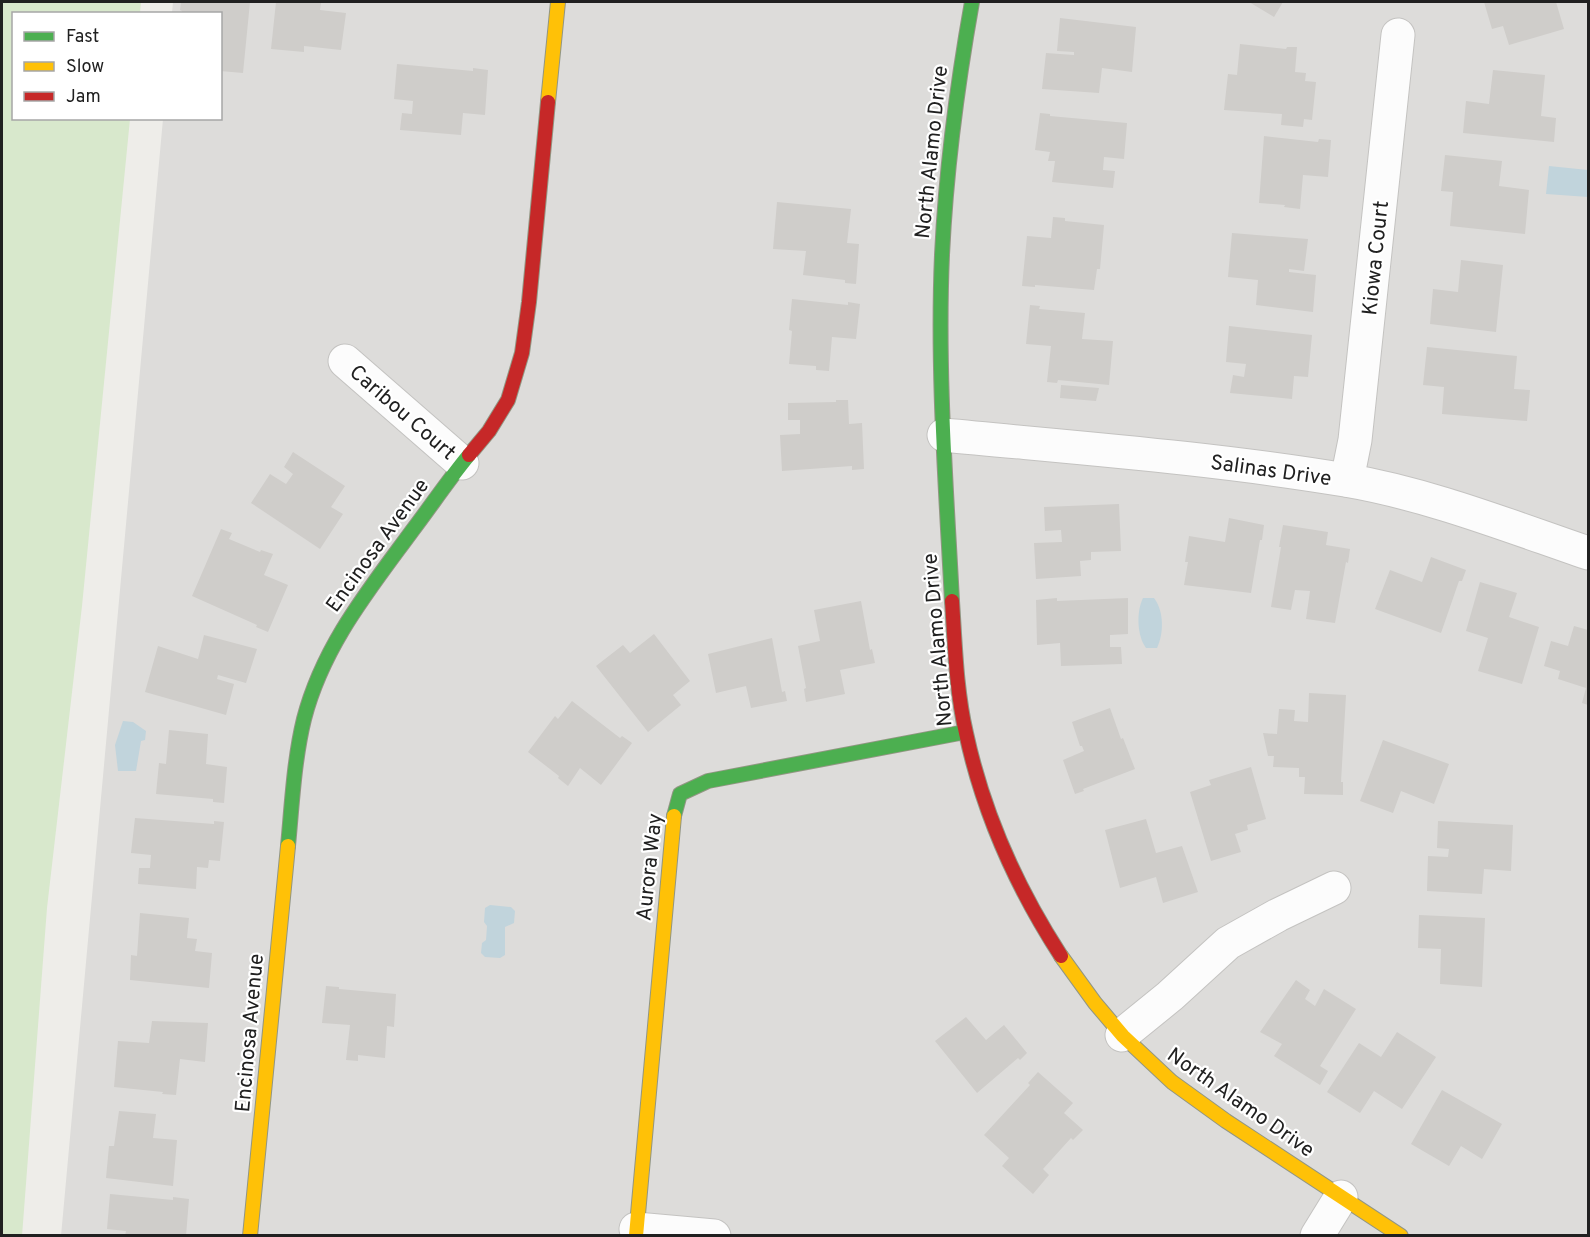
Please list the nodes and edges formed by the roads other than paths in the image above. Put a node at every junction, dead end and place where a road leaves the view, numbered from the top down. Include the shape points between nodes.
1 (558, 2) edge
2 (972, 2) edge
3 (1398, 35) dead end
4 (345, 361) dead end
5 (944, 435) junction
6 (462, 463) junction
7 (1347, 480) junction
8 (1588, 553) edge
9 (965, 732) junction
10 (1334, 888) dead end
11 (1122, 1035) junction
12 (1341, 1197) junction
13 (636, 1232) edge
14 (250, 1236) edge
15 (714, 1236) edge
16 (1317, 1236) edge
17 (1401, 1236) edge

1 - 6 street, Encinosa Avenue via 522,353 508,400
2 - 5 street, North Alamo Drive via 949,151 942,255
3 - 7 street, Kiowa Court via 1355,440
4 - 6 street, Caribou Court
5 - 7 street, Salinas Drive via 1159,455
5 - 9 street, North Alamo Drive via 956,666
6 - 14 street, Encinosa Avenue via 341,631 321,669 304,720 293,789
7 - 8 street, Salinas Drive via 1447,505
9 - 11 street, North Alamo Drive via 985,803 1028,903 1059,956
9 - 13 street, Aurora Way via 708,781 680,794 673,819
10 - 11 street via 1228,943
11 - 12 street, North Alamo Drive via 1168,1080 1201,1105
12 - 16 street
12 - 17 street, North Alamo Drive
13 - 15 street

